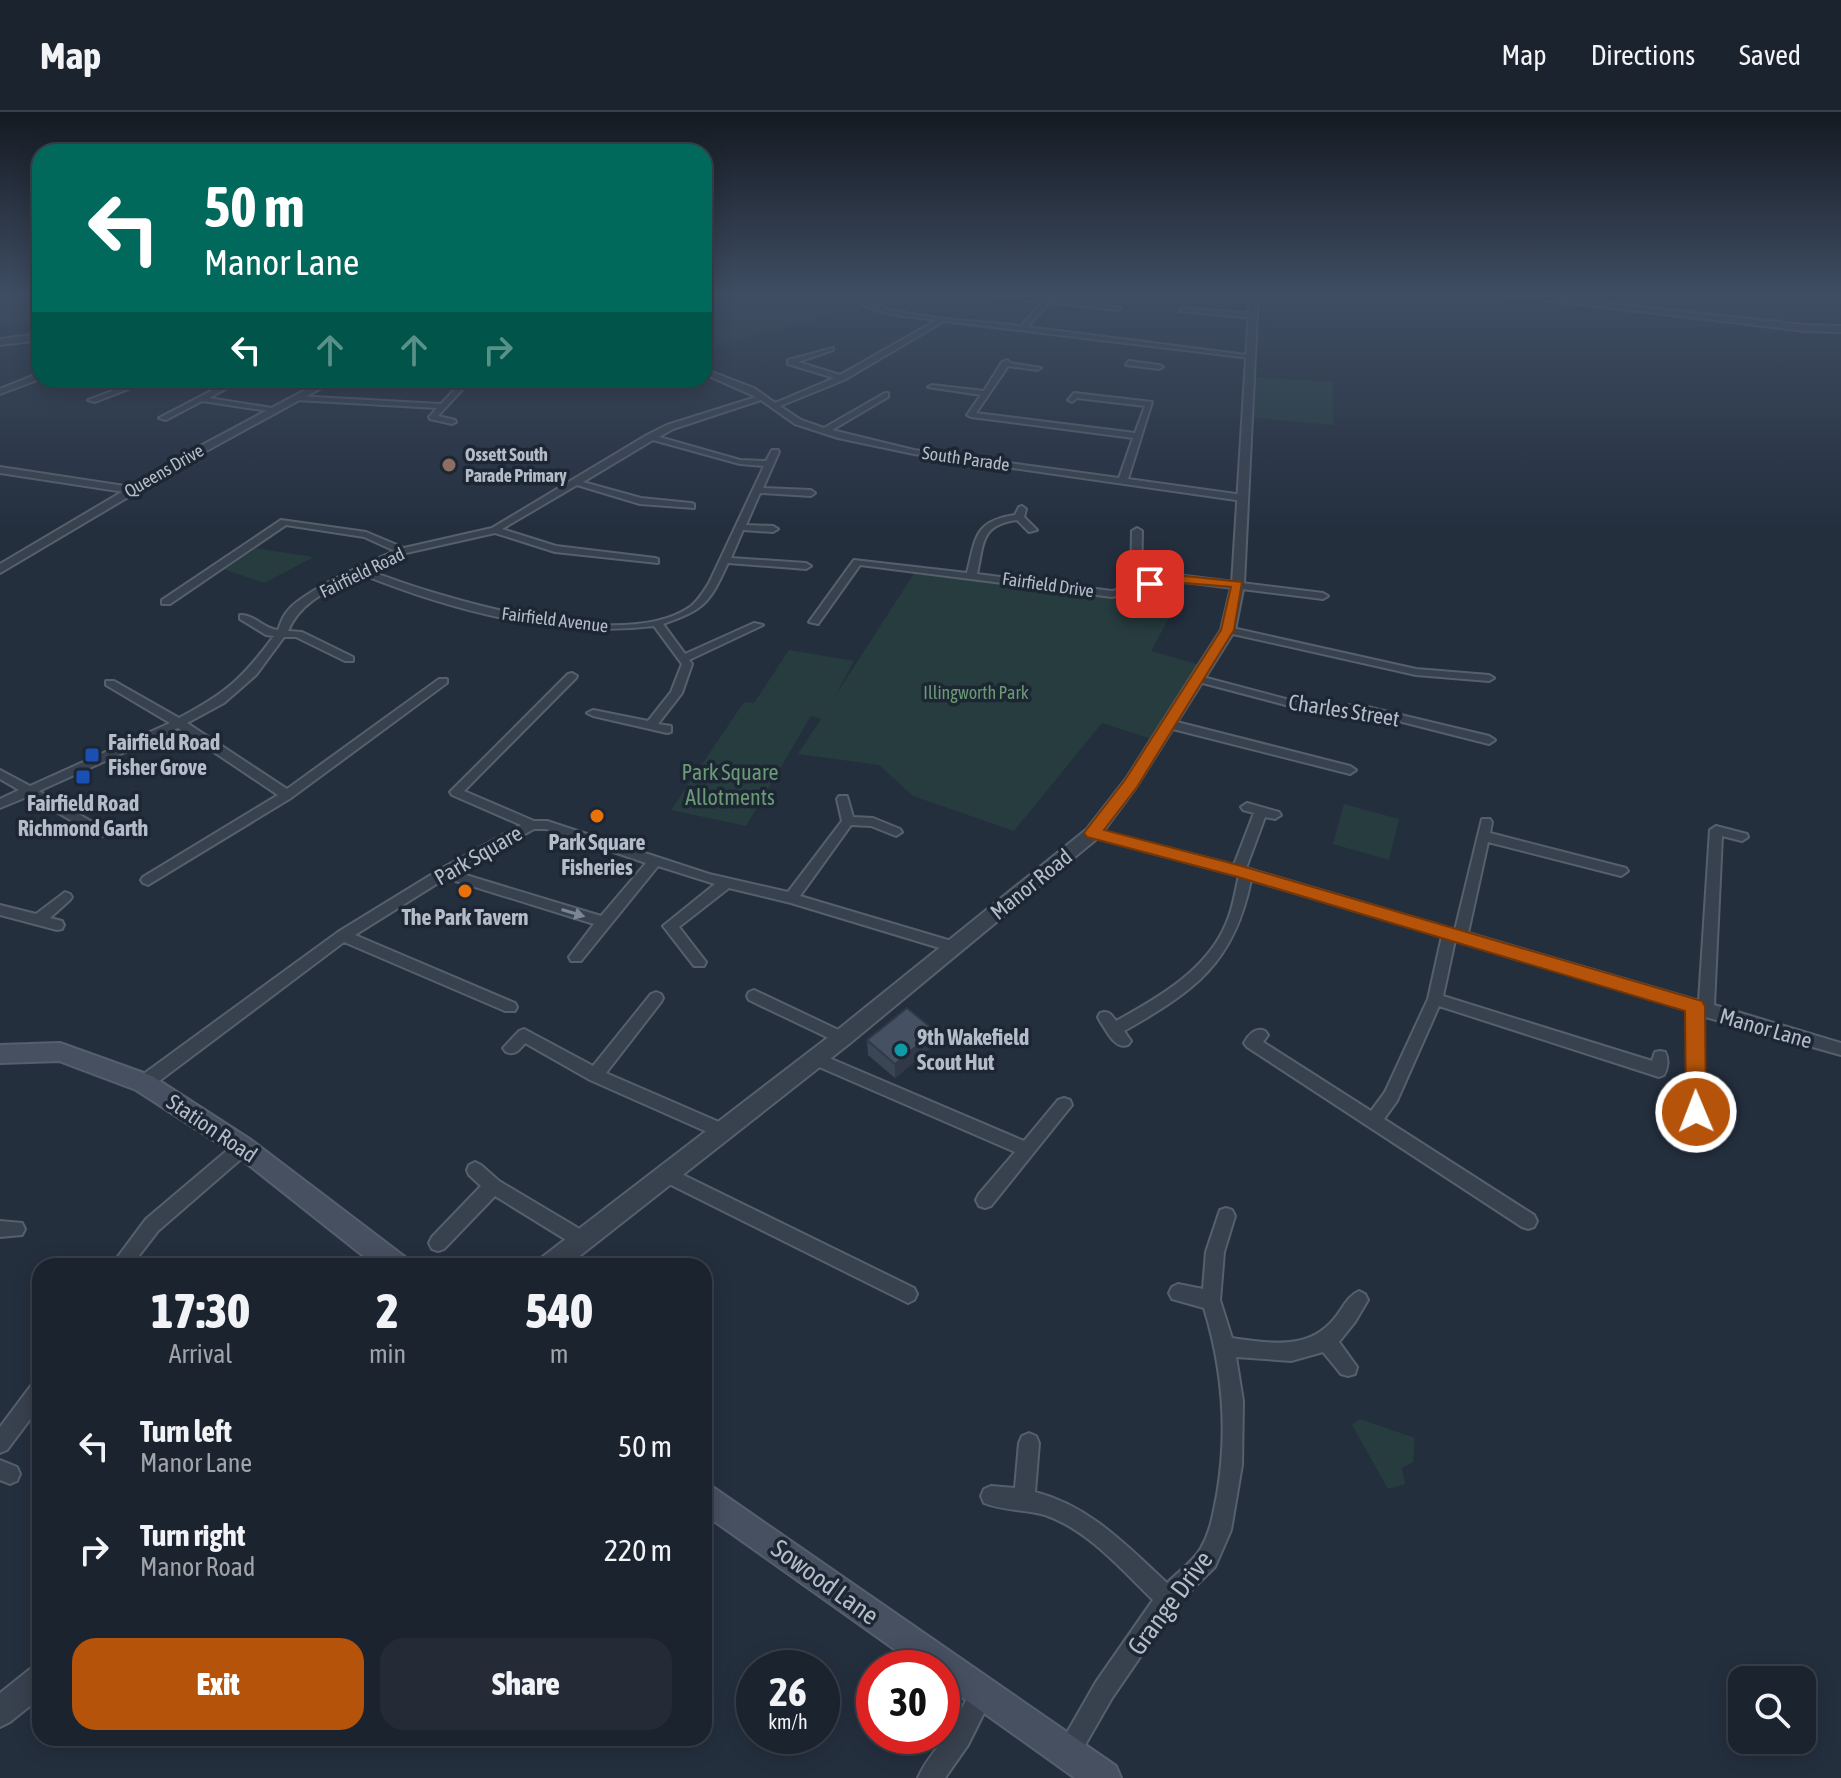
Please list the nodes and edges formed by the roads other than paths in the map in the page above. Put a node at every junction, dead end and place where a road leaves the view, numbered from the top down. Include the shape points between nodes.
1 (817, 372) edge
2 (852, 372) edge
3 (1000, 372) edge
4 (1249, 372) edge
5 (712, 375) edge
6 (10, 378) dead end
7 (841, 378) junction
8 (32, 379) edge
9 (26, 382) junction
10 (932, 387) dead end
11 (125, 388) edge
12 (222, 388) edge
13 (315, 388) edge
14 (459, 388) edge
15 (0, 392) edge
16 (985, 393) junction
17 (885, 395) dead end
18 (762, 397) junction
19 (296, 398) junction
20 (201, 399) junction
21 (90, 400) dead end
22 (1072, 400) dead end
23 (442, 406) junction
24 (774, 406) junction
25 (272, 410) junction
26 (163, 418) dead end
27 (452, 422) dead end
28 (825, 431) junction
29 (1137, 436) junction
30 (650, 437) junction
31 (775, 452) dead end
32 (768, 464) junction
33 (0, 470) edge
34 (1123, 480) junction
35 (575, 482) junction
36 (131, 490) junction
37 (756, 490) junction
38 (811, 493) dead end
39 (1243, 498) junction
40 (691, 506) dead end
41 (741, 527) junction
42 (1124, 527) dead end
43 (773, 529) dead end
44 (495, 530) junction
45 (1032, 530) dead end
46 (403, 551) junction
47 (726, 560) junction
48 (655, 561) dead end
49 (806, 566) dead end
50 (0, 569) edge
51 (360, 570) junction
52 (972, 574) junction
53 (1238, 584) junction
54 (1136, 589) junction
55 (1323, 596) dead end
56 (166, 602) dead end
57 (244, 617) dead end
58 (814, 622) dead end
59 (657, 623) junction
60 (758, 625) dead end
61 (1228, 630) junction
62 (282, 632) junction
63 (685, 658) junction
64 (349, 659) dead end
65 (572, 676) dead end
66 (1489, 678) dead end
67 (1199, 679) junction
68 (443, 681) dead end
69 (110, 683) dead end
70 (380, 711) dead end
71 (593, 713) dead end
72 (393, 717) junction
73 (179, 723) junction
74 (1169, 724) junction
75 (651, 725) junction
76 (667, 729) dead end
77 (1489, 740) dead end
78 (1350, 770) dead end
79 (0, 774) edge
80 (28, 792) junction
81 (287, 795) junction
82 (843, 799) dead end
83 (0, 804) edge
84 (1275, 815) dead end
85 (848, 821) junction
86 (532, 825) junction
87 (896, 832) dead end
88 (102, 833) dead end
89 (1093, 833) junction
90 (1742, 837) dead end
91 (1600, 849) dead end
92 (656, 860) junction
93 (1598, 866) junction
94 (1621, 871) dead end
95 (444, 873) junction
96 (1242, 873) junction
97 (148, 880) dead end
98 (726, 883) junction
99 (65, 897) dead end
100 (791, 898) junction
101 (0, 910) edge
102 (38, 920) junction
103 (604, 922) junction
104 (57, 925) dead end
105 (343, 936) junction
106 (1454, 936) junction
107 (953, 947) junction
108 (576, 957) dead end
109 (699, 962) dead end
110 (754, 996) dead end
111 (656, 998) dead end
112 (1435, 999) junction
113 (510, 1007) dead end
114 (1701, 1009) junction
115 (1114, 1029) dead end
116 (1260, 1035) dead end
117 (842, 1038) junction
118 (511, 1048) dead end
119 (1841, 1049) edge
120 (0, 1054) edge
121 (1660, 1057) dead end
122 (815, 1058) junction
123 (595, 1075) junction
124 (144, 1083) junction
125 (1064, 1105) dead end
126 (1373, 1122) junction
127 (720, 1130) junction
128 (1696, 1136) dead end
129 (243, 1147) junction
130 (1025, 1149) junction
131 (475, 1170) dead end
132 (665, 1174) junction
133 (493, 1186) junction
134 (985, 1200) dead end
135 (1226, 1216) dead end
136 (1528, 1221) dead end
137 (582, 1240) junction
138 (438, 1243) dead end
139 (126, 1258) edge
140 (386, 1258) edge
141 (559, 1258) edge
142 (1178, 1293) dead end
143 (908, 1294) dead end
144 (1211, 1300) junction
145 (1359, 1300) dead end
146 (1326, 1341) junction
147 (1225, 1346) junction
148 (1348, 1367) dead end
149 (32, 1401) edge
150 (0, 1443) edge
151 (1029, 1443) dead end
152 (991, 1496) dead end
153 (1024, 1497) junction
154 (712, 1502) edge
155 (1167, 1598) junction
156 (32, 1686) edge
157 (982, 1695) junction
158 (0, 1712) edge
159 (1069, 1751) junction
160 (930, 1778) edge
161 (1104, 1778) edge

1 - 7 street
2 - 7 street
3 - 16 street
4 - 39 street, Manor Road
5 - 18 street, South Parade
6 - 9 street
7 - 24 street
8 - 9 street
9 - 15 street
10 - 16 street
11 - 21 street
12 - 20 street
13 - 19 street, Queens Drive
14 - 23 street
16 - 29 street via 971,415
17 - 28 street
18 - 24 street, South Parade
18 - 30 street, Fairfield Road
19 - 23 street
19 - 25 street, Queens Drive
20 - 25 street
20 - 26 street
22 - 29 street via 1074,395 1149,404
23 - 27 street via 433,417
24 - 28 street, South Parade
25 - 36 street, Queens Drive
28 - 34 street, South Parade via 914,452
29 - 34 street
30 - 32 street via 740,462
30 - 35 street, Fairfield Road
31 - 32 street
32 - 37 street
33 - 36 street
34 - 39 street, South Parade
35 - 40 street via 640,501
35 - 44 street, Fairfield Road
36 - 50 street, Queens Drive
37 - 38 street
37 - 41 street, Fairfield Avenue
39 - 53 street, Manor Road
41 - 43 street
41 - 47 street, Fairfield Avenue
42 - 54 street via 1141,533
44 - 46 street, Fairfield Road
44 - 48 street via 555,549
45 - 52 street via 1020,513 992,521 984,528
46 - 51 street, Fairfield Road
46 - 56 street via 366,535 284,522
47 - 49 street
47 - 59 street, Fairfield Avenue via 703,601 677,618
51 - 59 street, Fairfield Avenue via 455,604 549,623
51 - 62 street, Fairfield Road via 301,603
52 - 54 street, Fairfield Drive via 1112,594
52 - 58 street, Fairfield Drive via 857,562
53 - 54 street, Fairfield Drive via 1185,579
53 - 55 street, Fairfield Drive
53 - 61 street, Manor Road
57 - 62 street via 270,633
59 - 63 street
60 - 63 street
61 - 66 street via 1416,672
61 - 67 street, Manor Road
62 - 64 street via 298,634
62 - 73 street, Fairfield Road via 239,687
63 - 75 street via 676,693
65 - 86 street via 456,792
67 - 74 street, Manor Road
67 - 77 street, Charles Street via 1316,710 1359,708
68 - 72 street
69 - 73 street
70 - 72 street
71 - 75 street
72 - 81 street
73 - 80 street, Fairfield Road
73 - 81 street
74 - 78 street
74 - 89 street, Manor Road
75 - 76 street
79 - 80 street
80 - 83 street, Fairfield Road
80 - 88 street
81 - 97 street via 174,856
82 - 85 street
84 - 96 street via 1254,810
85 - 87 street via 873,822
85 - 100 street
86 - 92 street, Park Square via 547,825
86 - 95 street, Park Square
89 - 96 street, Manor Lane
89 - 107 street, Manor Road
90 - 114 street via 1716,830
91 - 93 street
92 - 98 street, Park Square
92 - 103 street
93 - 94 street
93 - 106 street via 1484,829
95 -> 103 street
95 - 105 street, Park Square
96 - 106 street, Manor Lane
96 - 115 street via 1232,928 1219,949 1170,995
98 - 100 street, Park Square
98 - 109 street via 670,926
99 - 102 street
100 - 107 street, Park Square
101 - 102 street
102 - 104 street
103 - 108 street
105 - 113 street
105 - 124 street, Park Square
106 - 112 street
106 - 114 street, Manor Lane
107 - 117 street, Manor Road
110 - 117 street
111 - 123 street
112 - 121 street via 1659,1070
112 - 126 street via 1391,1096
114 - 119 street, Manor Lane
114 - 128 street
116 - 126 street via 1252,1043
117 - 122 street, Manor Road
118 - 123 street via 524,1035
120 - 124 main road, Station Road via 60,1052
122 - 127 street, Manor Road
122 - 130 street
123 - 127 street
124 - 129 main road, Station Road
125 - 130 street
126 - 136 street
127 - 132 street, Manor Road
129 - 139 street via 152,1225
129 - 140 main road, Station Road
130 - 134 street
131 - 133 street
132 - 137 street, Manor Road
132 - 143 street
133 - 137 street
133 - 138 street
135 - 144 street, Grange Drive via 1215,1252
137 - 141 street, Manor Road
142 - 144 street
144 - 147 street, Grange Drive
145 - 146 street
146 - 147 street via 1275,1352
146 - 148 street
147 - 155 street, Grange Drive via 1234,1428 1228,1500 1207,1559
149 - 150 street
151 - 153 street
152 - 153 street
153 - 155 street via 1092,1529
154 - 157 main road, Sowood Lane
155 - 159 street, Grange Drive
156 - 158 street
157 - 159 main road, Sowood Lane
157 - 160 street
159 - 161 main road, Sowood Lane

